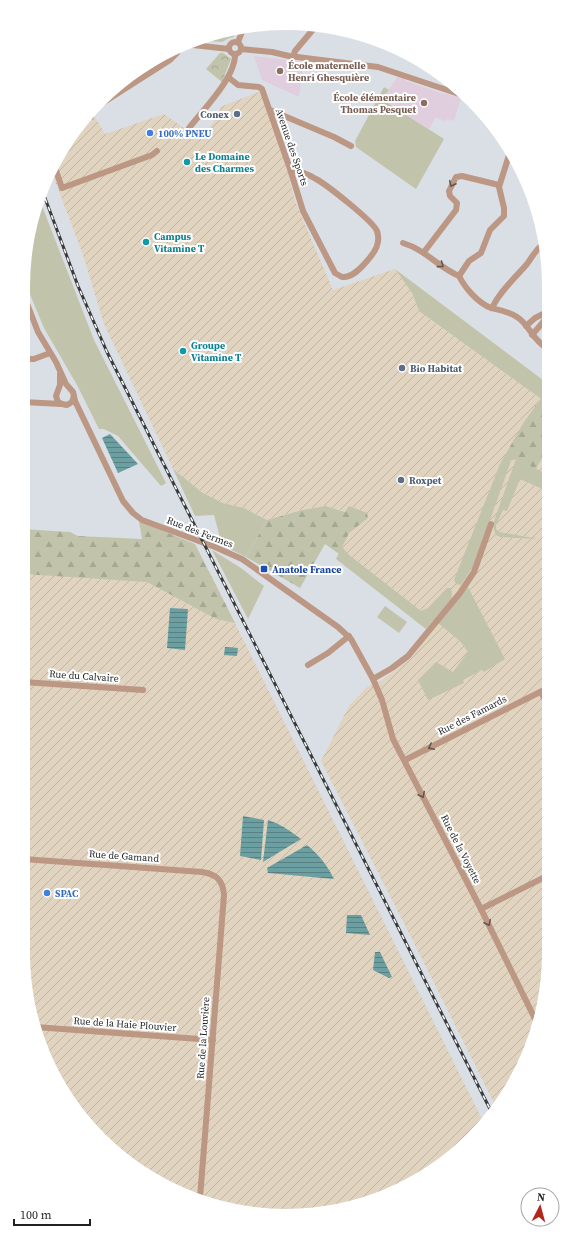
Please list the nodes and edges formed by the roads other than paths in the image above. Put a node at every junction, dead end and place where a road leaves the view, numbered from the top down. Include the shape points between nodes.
1 (311, 32) edge
2 (241, 34) edge
3 (238, 42) junction
4 (199, 46) edge
5 (229, 49) junction
6 (241, 49) junction
7 (235, 54) junction
8 (175, 55) edge
9 (293, 57) junction
10 (228, 77) junction
11 (118, 93) edge
12 (454, 93) edge
13 (270, 110) junction
14 (189, 128) dead end
15 (351, 146) dead end
16 (157, 151) dead end
17 (508, 158) edge
18 (290, 168) junction
19 (56, 172) edge
20 (499, 185) junction
21 (404, 243) dead end
22 (539, 247) edge
23 (424, 252) junction
24 (459, 276) junction
25 (492, 308) junction
26 (30, 312) edge
27 (542, 314) edge
28 (542, 323) edge
29 (526, 326) junction
30 (532, 335) junction
31 (542, 345) edge
32 (50, 353) junction
33 (30, 359) edge
34 (59, 369) junction
35 (70, 389) junction
36 (58, 392) junction
37 (74, 396) junction
38 (33, 402) joint
39 (64, 405) junction
40 (83, 415) junction
41 (491, 524) dead end
42 (349, 636) junction
43 (308, 665) dead end
44 (373, 679) junction
45 (30, 682) edge
46 (143, 690) dead end
47 (541, 692) edge
48 (405, 760) junction
49 (30, 860) edge
50 (542, 879) edge
51 (220, 880) joint
52 (482, 909) junction
53 (534, 1016) edge
54 (42, 1027) edge
55 (213, 1040) junction
56 (200, 1194) edge

1 - 9 street
2 - 3 street
3 - 5 street via 232,43
3 - 6 street
4 - 5 street
5 - 7 street
6 - 7 street
6 - 9 street
7 - 10 street via 235,61
8 - 11 street
9 - 12 street via 383,68
10 - 13 street, Avenue des Sports via 238,85 261,88
10 - 14 street
13 - 15 street
13 - 18 street, Avenue des Sports
16 - 19 street via 62,188
17 - 20 street
18 - 18 street, Avenue des Sports via 303,211 332,267 337,275 345,277 352,274 377,247 376,229 319,180
20 -> 23 street via 462,176 456,177 449,191 457,203 456,210
20 - 24 street via 504,216 490,230 481,253 469,261
21 - 23 street
22 - 25 street
23 -> 24 street
24 - 25 street via 477,298
25 - 29 street via 517,316
26 - 32 street
27 - 29 street
28 - 30 street
29 - 30 street
30 - 31 street
32 - 33 street
32 - 34 street
34 - 35 street
34 - 36 street via 61,382
35 - 36 street via 63,388
35 - 37 street
36 - 38 street via 49,400
36 - 39 street via 57,400
37 - 39 street via 71,403
37 - 40 street, Rue des Fermes
38 - 39 street
39 - 40 street via 76,409
40 - 42 street, Rue des Fermes via 123,501 133,513 145,521 238,557
41 - 44 street via 474,572 460,593 408,656
42 - 43 street
42 - 44 street, Rue des Fermes
44 - 48 street, Rue de la Voyette via 392,734
45 - 46 street, Rue du Calvaire
47 -> 48 street, Rue des Famards
48 -> 52 street, Rue de la Voyette
49 - 51 street, Rue de Gamand via 202,872
50 - 52 street
51 - 55 street, Rue de la Louvière via 224,894
52 -> 53 street, Rue de la Voyette
54 - 55 street, Rue de la Haie Plouvier
55 - 56 street, Rue de la Louvière

